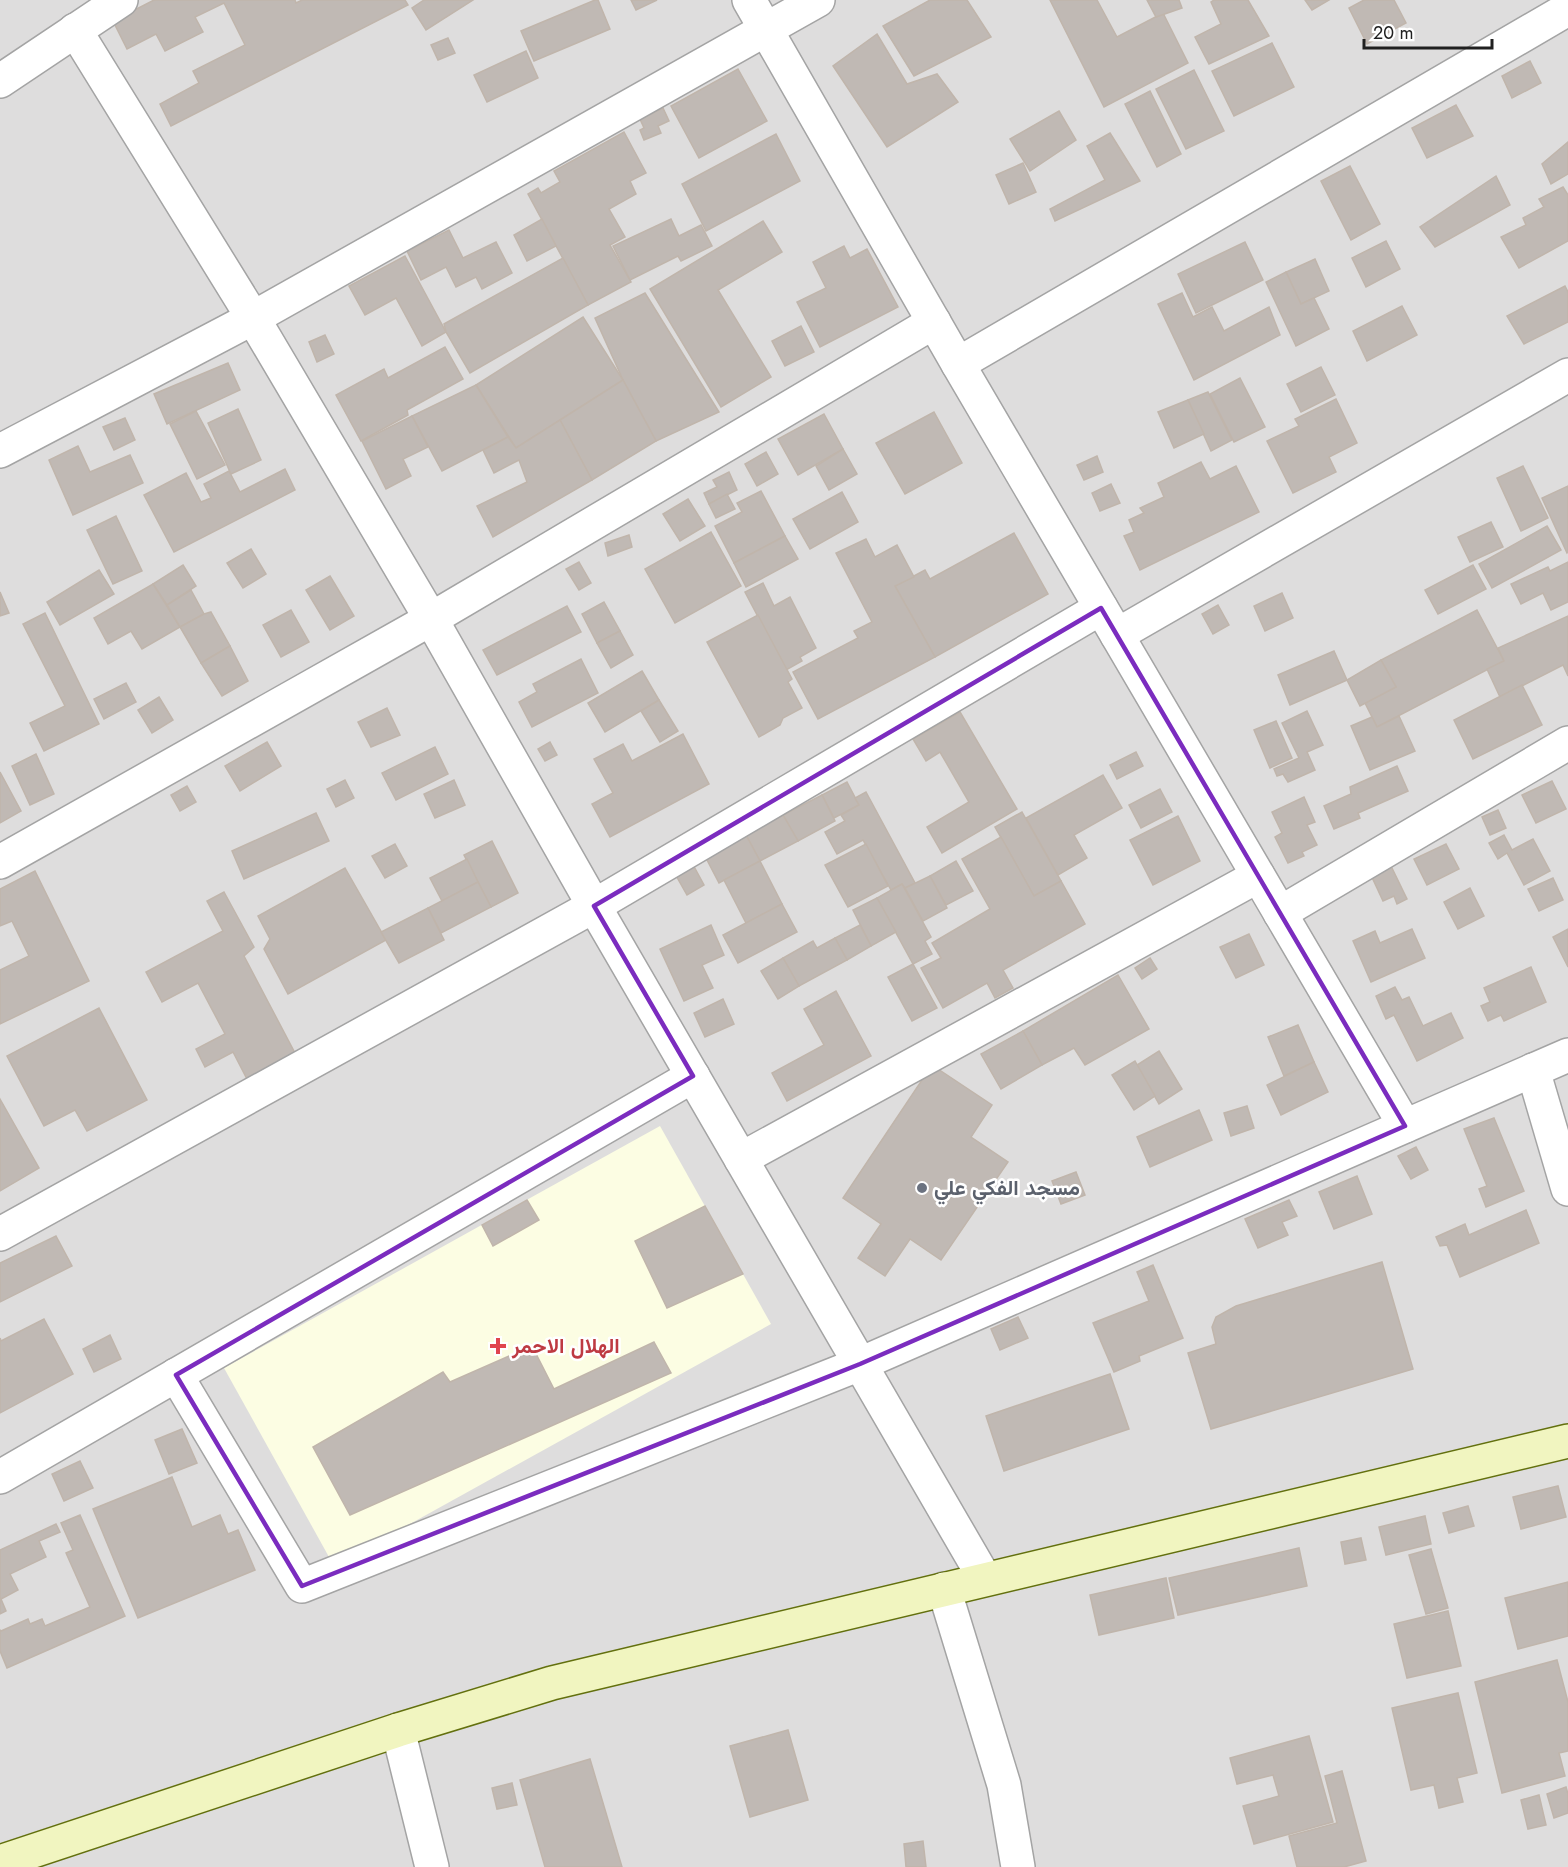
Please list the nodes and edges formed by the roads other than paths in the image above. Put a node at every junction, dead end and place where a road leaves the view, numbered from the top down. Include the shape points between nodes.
1 (121, 0) edge
2 (749, 0) edge
3 (818, 0) edge
4 (1568, 9) edge
5 (766, 29) junction
6 (75, 30) junction
7 (0, 81) edge
8 (253, 318) junction
9 (934, 322) junction
10 (958, 364) junction
11 (1568, 375) edge
12 (0, 451) edge
13 (431, 619) junction
14 (1109, 621) junction
15 (1568, 743) edge
16 (0, 862) edge
17 (1258, 876) junction
18 (594, 906) junction
19 (1280, 913) junction
20 (1568, 1055) edge
21 (1533, 1070) junction
22 (693, 1076) junction
23 (1405, 1126) junction
24 (741, 1159) junction
25 (1568, 1189) edge
26 (0, 1234) edge
27 (860, 1364) junction
28 (176, 1375) junction
29 (1568, 1440) edge
30 (0, 1477) edge
31 (985, 1579) junction
32 (944, 1589) junction
33 (398, 1730) junction
34 (0, 1862) edge
35 (432, 1867) edge
36 (1018, 1867) edge

1 - 6 street
2 - 5 street
3 - 5 street
4 - 10 street
5 - 8 street
5 - 9 street
6 - 7 street
6 - 8 street
8 - 12 street
8 - 13 street
9 - 10 street
9 - 13 street
10 - 14 street
11 - 14 street
13 - 16 street
13 - 18 street
14 - 17 street
14 - 18 street
15 - 19 street
17 - 19 street
17 - 24 street
18 - 22 street
18 - 26 street
19 - 23 street
20 - 21 street
21 - 23 street
21 - 25 street
22 - 24 street
22 - 28 street
23 - 27 street
24 - 27 street
27 - 28 street via 302,1586
27 - 31 street
28 - 30 street
29 - 31 street
31 - 32 street
32 - 33 street via 552,1683
32 - 36 street via 1004,1785
33 - 34 street
33 - 35 street

